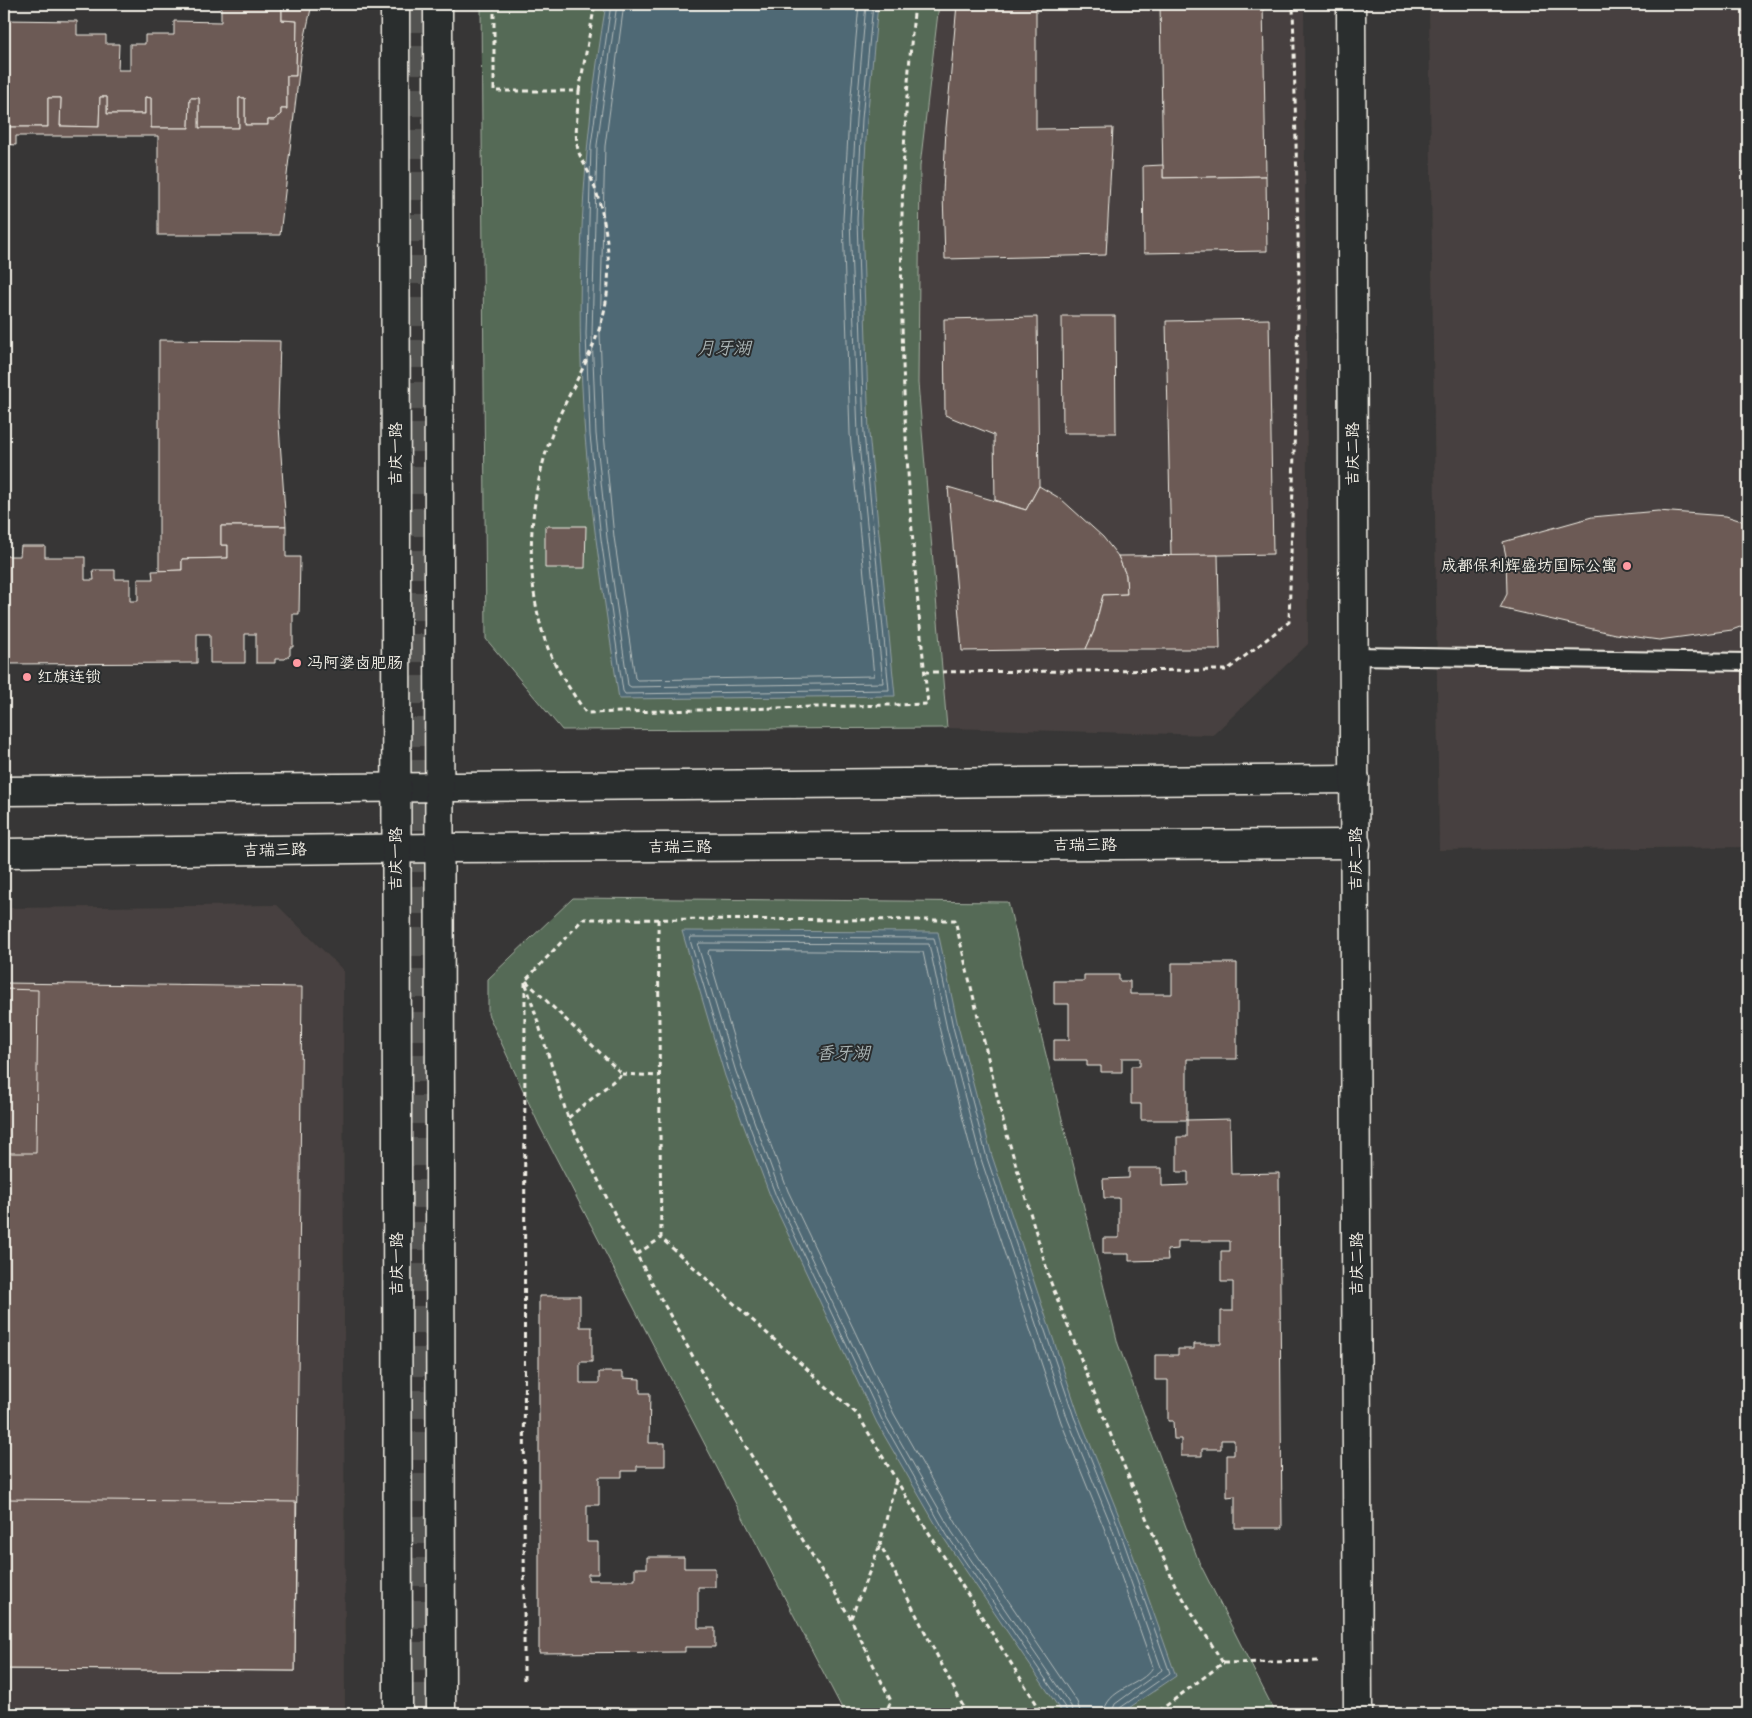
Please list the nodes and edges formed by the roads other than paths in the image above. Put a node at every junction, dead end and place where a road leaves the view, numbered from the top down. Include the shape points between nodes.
1 (395, 4) edge
2 (438, 4) edge
3 (1351, 4) edge
4 (1355, 656) junction
5 (1748, 662) edge
6 (1355, 779) junction
7 (440, 787) junction
8 (396, 788) junction
9 (4, 791) edge
10 (1356, 844) junction
11 (440, 848) junction
12 (396, 849) junction
13 (4, 853) edge
14 (398, 1714) edge
15 (442, 1714) edge
16 (1358, 1714) edge

1 - 8 street, 吉庆一路
2 - 7 street
3 - 4 street, 吉庆二路
4 - 5 lane
4 - 6 street, 吉庆二路
6 - 7 street
6 - 10 street, 吉庆二路
7 - 8 street
7 - 11 street
8 - 9 street
8 - 12 street, 吉庆一路
10 - 11 street, 吉瑞三路
10 - 16 street, 吉庆二路
11 - 12 street, 吉瑞三路
11 - 15 street
12 - 13 street, 吉瑞三路
12 - 14 street, 吉庆一路

